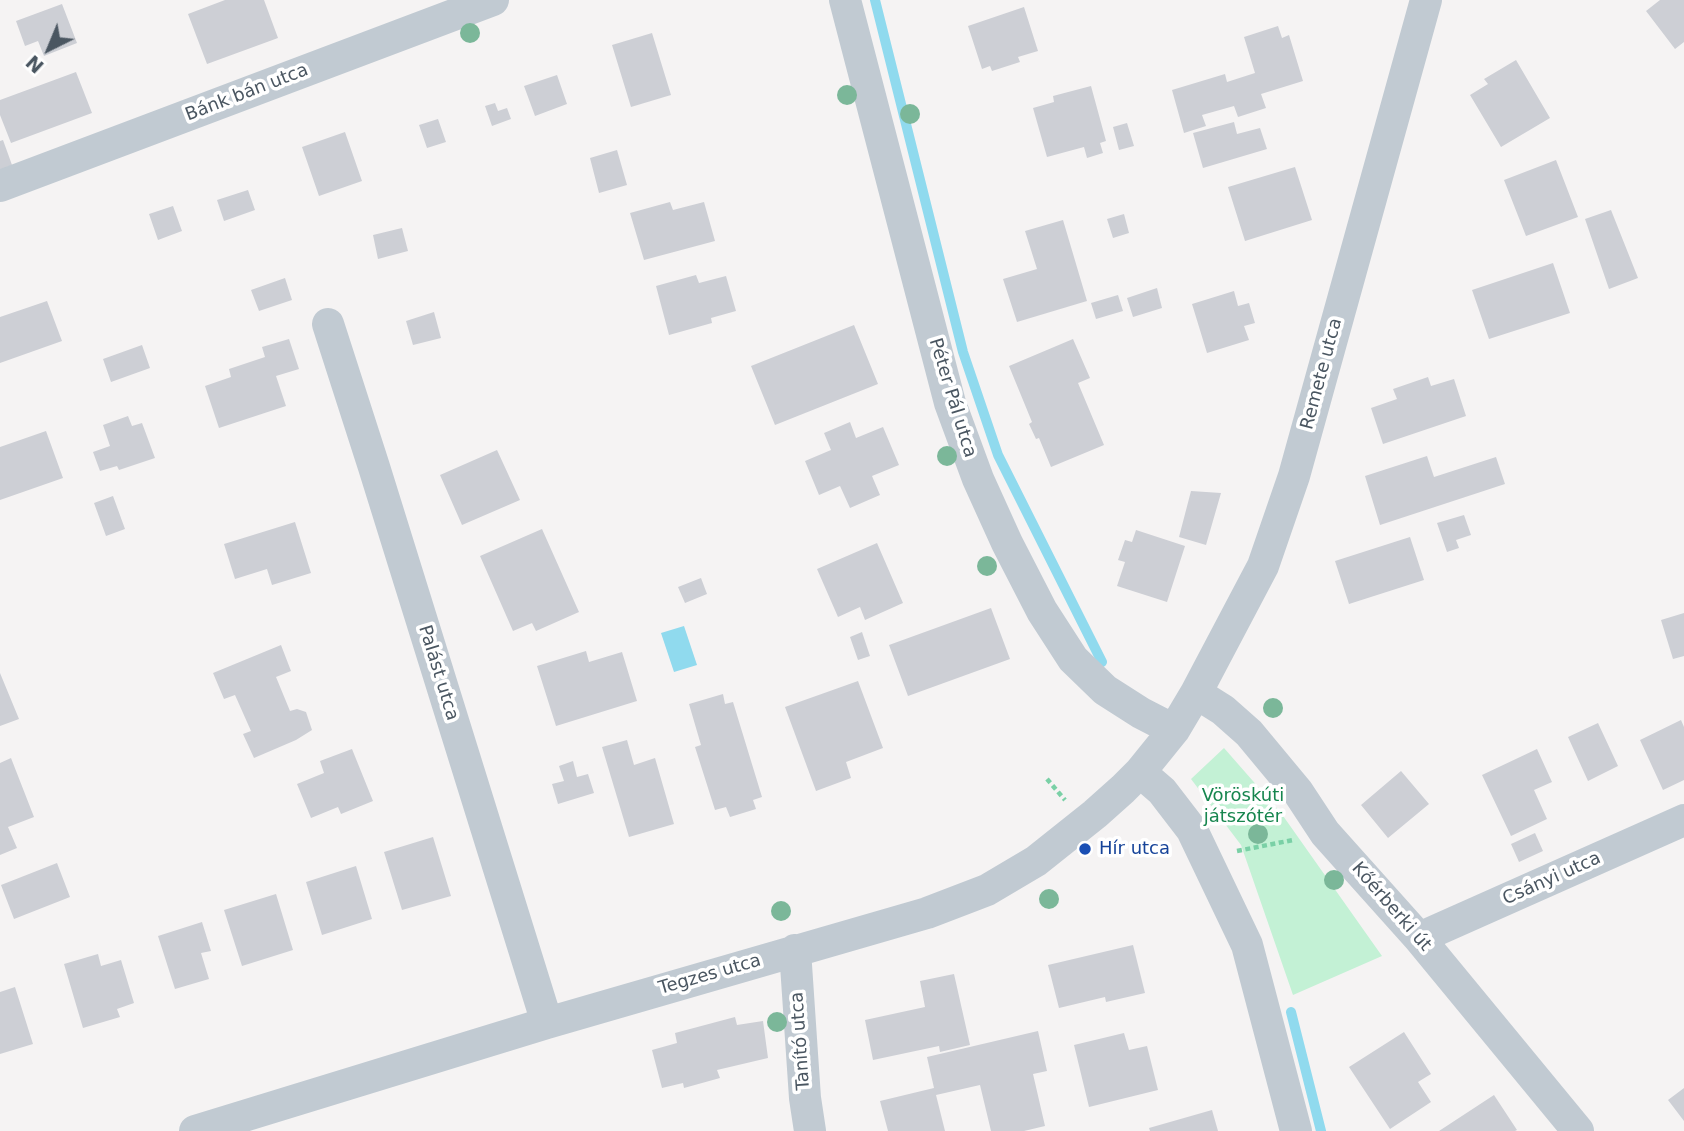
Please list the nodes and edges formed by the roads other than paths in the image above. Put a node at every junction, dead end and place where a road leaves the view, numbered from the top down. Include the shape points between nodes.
1 (493, 0) edge
2 (845, 0) edge
3 (1426, 0) edge
4 (0, 186) edge
5 (328, 324) dead end
6 (1196, 694) junction
7 (1174, 730) junction
8 (1140, 772) junction
9 (1684, 820) edge
10 (1419, 938) junction
11 (795, 950) junction
12 (547, 1023) junction
13 (198, 1131) edge
14 (810, 1131) edge
15 (1296, 1131) edge
16 (1578, 1131) edge

1 - 4 street, Bánk bán utca
2 - 7 street, Péter Pál utca via 950,403 988,500 1042,611 1073,659 1105,690
3 - 6 street, Remete utca via 1294,475 1263,566
5 - 12 street, Palást utca
6 - 7 street, Remete utca
6 - 10 street, Kőérberki út via 1249,733 1325,833
7 - 8 street, Tegzes utca
8 - 11 street, Tegzes utca via 1052,849 987,890 927,913
8 - 15 street via 1162,791 1192,830 1247,946
9 - 10 street, Csányi utca
10 - 16 street, Kőérberki út
11 - 12 street, Tegzes utca
11 - 14 street, Tanító utca
12 - 13 street, Tegzes utca

